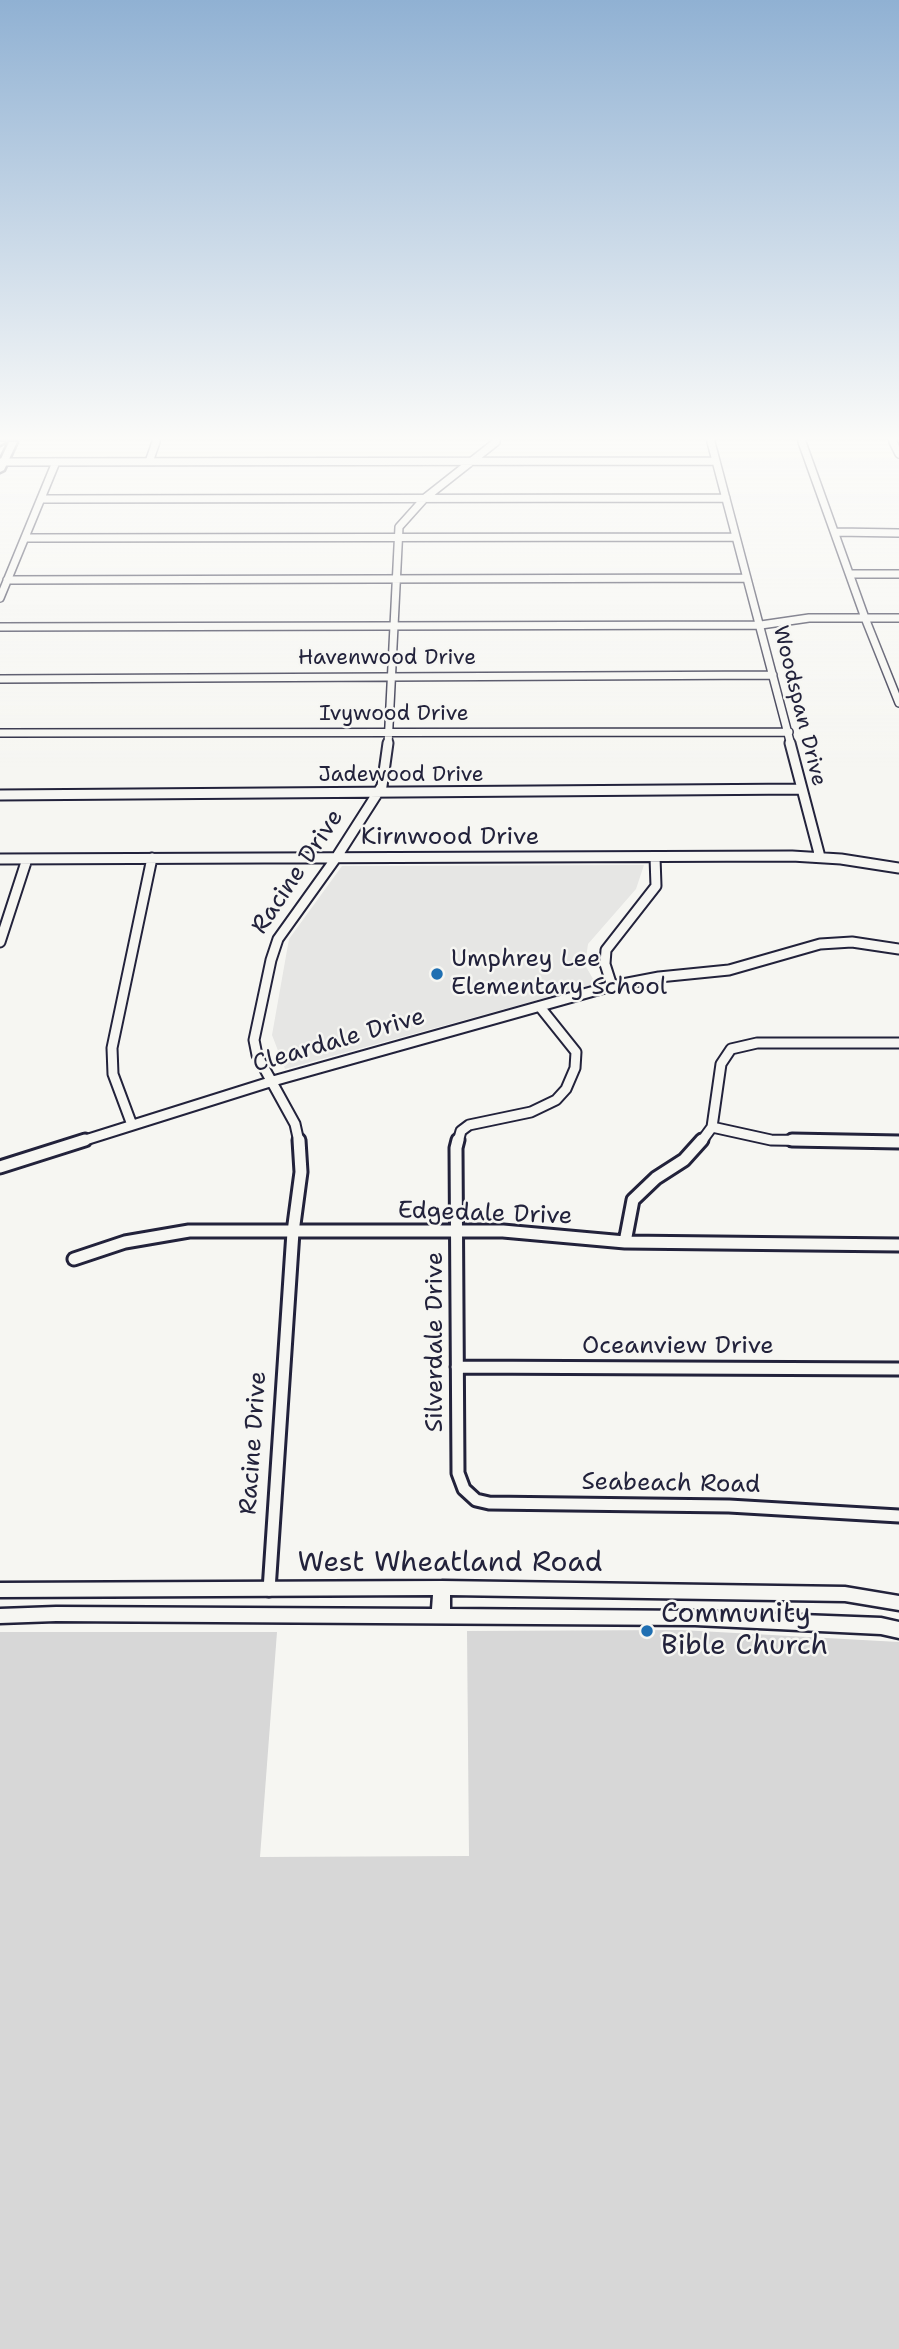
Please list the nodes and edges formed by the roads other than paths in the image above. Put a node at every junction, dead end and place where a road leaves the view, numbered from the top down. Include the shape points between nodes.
1 (19, 552) edge
2 (397, 552) edge
3 (741, 552) edge
4 (843, 552) edge
5 (851, 574) junction
6 (899, 574) edge
7 (747, 578) junction
8 (396, 579) junction
9 (7, 580) junction
10 (0, 598) edge
11 (864, 618) junction
12 (899, 618) edge
13 (761, 625) junction
14 (394, 626) junction
15 (0, 627) edge
16 (887, 671) junction
17 (899, 671) edge
18 (774, 675) junction
19 (391, 677) junction
20 (0, 679) edge
21 (899, 703) edge
22 (789, 732) junction
23 (0, 733) edge
24 (389, 733) junction
25 (802, 789) junction
26 (379, 794) junction
27 (0, 795) edge
28 (655, 857) junction
29 (820, 857) junction
30 (152, 858) junction
31 (336, 858) junction
32 (0, 859) edge
33 (27, 859) junction
34 (899, 868) edge
35 (0, 942) edge
36 (899, 949) edge
37 (612, 986) junction
38 (540, 1007) junction
39 (899, 1043) edge
40 (273, 1081) junction
41 (132, 1125) junction
42 (712, 1127) junction
43 (899, 1142) edge
44 (0, 1167) edge
45 (457, 1231) junction
46 (293, 1232) junction
47 (625, 1242) junction
48 (899, 1245) edge
49 (74, 1259) dead end
50 (457, 1367) junction
51 (899, 1369) edge
52 (458, 1473) joint
53 (899, 1516) edge
54 (442, 1588) junction
55 (61, 1589) junction
56 (0, 1590) edge
57 (269, 1590) junction
58 (899, 1602) edge
59 (56, 1614) junction
60 (441, 1615) junction
61 (0, 1616) edge
62 (267, 1616) junction
63 (899, 1630) edge

1 - 9 street
2 - 8 street, Racine Drive
3 - 7 street, Woodspan Drive
4 - 5 street
5 - 6 street
5 - 11 street
7 - 8 street
7 - 13 street, Woodspan Drive
8 - 9 street
8 - 14 street, Racine Drive
9 - 10 street
11 - 12 street
11 - 13 street via 809,618
11 - 16 street
13 - 14 street
13 - 18 street, Woodspan Drive
14 - 15 street
14 - 19 street, Racine Drive
16 - 17 street
16 - 21 street
18 - 19 street, Havenwood Drive
18 - 22 street, Woodspan Drive
19 - 20 street, Havenwood Drive
19 - 24 street, Racine Drive
22 - 24 street, Ivywood Drive
22 - 25 street, Woodspan Drive
23 - 24 street, Ivywood Drive
24 - 26 street, Racine Drive
25 - 26 street, Jadewood Drive
25 - 29 street, Woodspan Drive
26 - 27 street, Jadewood Drive
26 - 31 street, Racine Drive
28 - 29 street, Kirnwood Drive
28 - 31 street, Kirnwood Drive
28 - 37 street via 653,891 606,950
29 - 34 street, Kirnwood Drive
30 - 31 street, Kirnwood Drive
30 - 33 street, Kirnwood Drive
30 - 41 street via 111,1048 113,1074
31 - 40 street, Racine Drive via 273,949 254,1040 257,1055
32 - 33 street, Kirnwood Drive
33 - 35 street
36 - 37 street, Cleardale Drive via 852,942 820,944 729,970
37 - 38 street, Cleardale Drive
38 - 40 street, Cleardale Drive
38 - 45 street, Silverdale Drive via 576,1052 570,1081 545,1107 481,1121 461,1131 456,1149
39 - 42 street via 757,1043 732,1049 721,1065
40 - 41 street, Cleardale Drive
40 - 46 street, Racine Drive via 300,1138 301,1172
41 - 44 street, Cleardale Drive
42 - 43 street via 771,1140
42 - 47 street via 684,1160 633,1200
45 - 46 street, Edgedale Drive
45 - 47 street, Edgedale Drive
45 - 50 street, Silverdale Drive
46 - 49 street, Edgedale Drive via 174,1231
46 - 57 street, Racine Drive
47 - 48 street, Edgedale Drive
50 - 51 street, Oceanview Drive
50 - 52 street, Silverdale Drive
52 - 53 street, Seabeach Road via 470,1496 489,1503 729,1506
54 - 57 main road, West Wheatland Road
54 - 58 main road, West Wheatland Road via 845,1594
54 - 60 main road
55 - 56 main road, West Wheatland Road
55 - 57 main road, West Wheatland Road
55 - 59 main road
57 - 62 main road, Racine Drive
59 - 61 main road, West Wheatland Road
59 - 62 main road, West Wheatland Road
60 - 62 main road, West Wheatland Road
60 - 63 main road, West Wheatland Road via 695,1618

